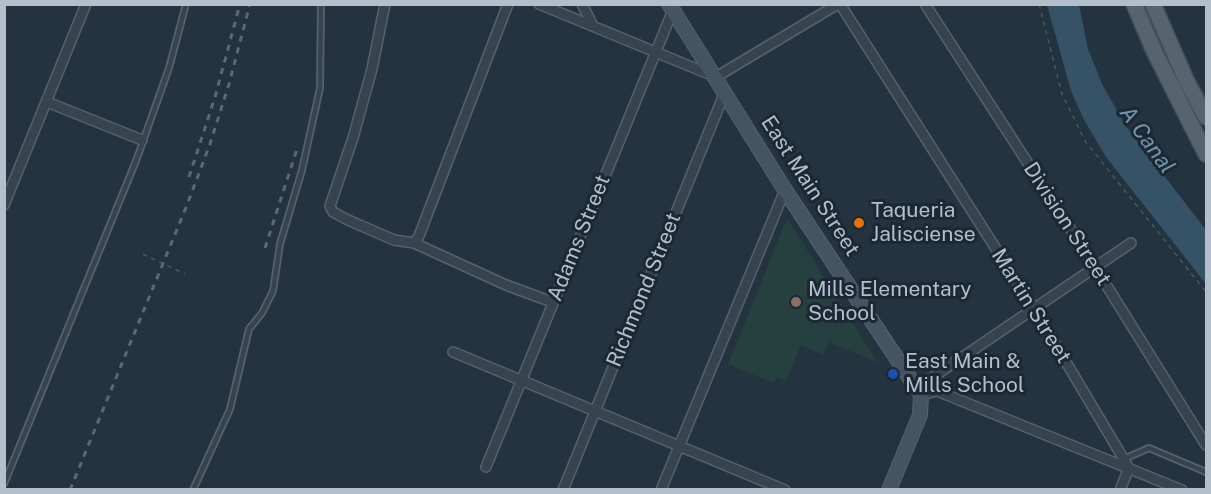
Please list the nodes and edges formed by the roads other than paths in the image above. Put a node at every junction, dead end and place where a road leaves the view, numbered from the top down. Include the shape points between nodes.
1 (86, 4) edge
2 (186, 4) edge
3 (321, 4) edge
4 (385, 4) edge
5 (508, 4) edge
6 (539, 4) edge
7 (582, 4) edge
8 (839, 4) edge
9 (925, 4) edge
10 (1134, 4) edge
11 (1154, 4) edge
12 (671, 7) edge
13 (592, 26) junction
14 (656, 52) junction
15 (716, 77) junction
16 (725, 92) junction
17 (47, 102) junction
18 (1206, 117) edge
19 (142, 140) junction
20 (1206, 154) edge
21 (785, 190) junction
22 (4, 205) edge
23 (414, 243) junction
24 (1131, 243) dead end
25 (1095, 267) junction
26 (552, 302) junction
27 (1035, 310) junction
28 (453, 352) dead end
29 (520, 380) junction
30 (921, 395) junction
31 (595, 409) junction
32 (1206, 445) edge
33 (679, 447) junction
34 (1126, 463) junction
35 (486, 466) dead end
36 (1206, 472) edge
37 (4, 483) edge
38 (193, 489) edge
39 (563, 489) edge
40 (661, 489) edge
41 (785, 489) edge
42 (890, 489) edge
43 (1120, 489) edge
44 (1182, 489) edge

1 - 17 street
2 - 19 lane via 169,68
3 - 38 lane via 320,88 280,244 273,291 249,329 230,410
4 - 23 street via 372,69 330,206 348,220 394,240
5 - 23 street
6 - 13 street
7 - 13 street
8 - 15 street
8 - 27 street, Martin Street
9 - 25 street, Division Street
10 - 20 main road
11 - 18 main road
12 - 14 street, Adams Street
12 - 15 street, East Main Street
13 - 14 street
14 - 15 street
14 - 26 street, Adams Street
15 - 16 street, East Main Street
16 - 21 street, East Main Street
16 - 31 street, Richmond Street
17 - 19 street
17 - 22 street
19 - 37 lane
21 - 30 street, East Main Street
21 - 33 street
23 - 26 street
24 - 25 street
25 - 27 street
25 - 32 street, Division Street
26 - 29 street, Adams Street
27 - 30 street via 930,379
27 - 34 street, Martin Street
28 - 29 street
29 - 31 street
29 - 35 street, Adams Street
30 - 34 street via 937,391
30 - 42 street via 920,415
31 - 33 street
31 - 39 street, Richmond Street
33 - 40 street
33 - 41 street
34 - 36 lane via 1149,448
34 - 43 street
34 - 44 street

